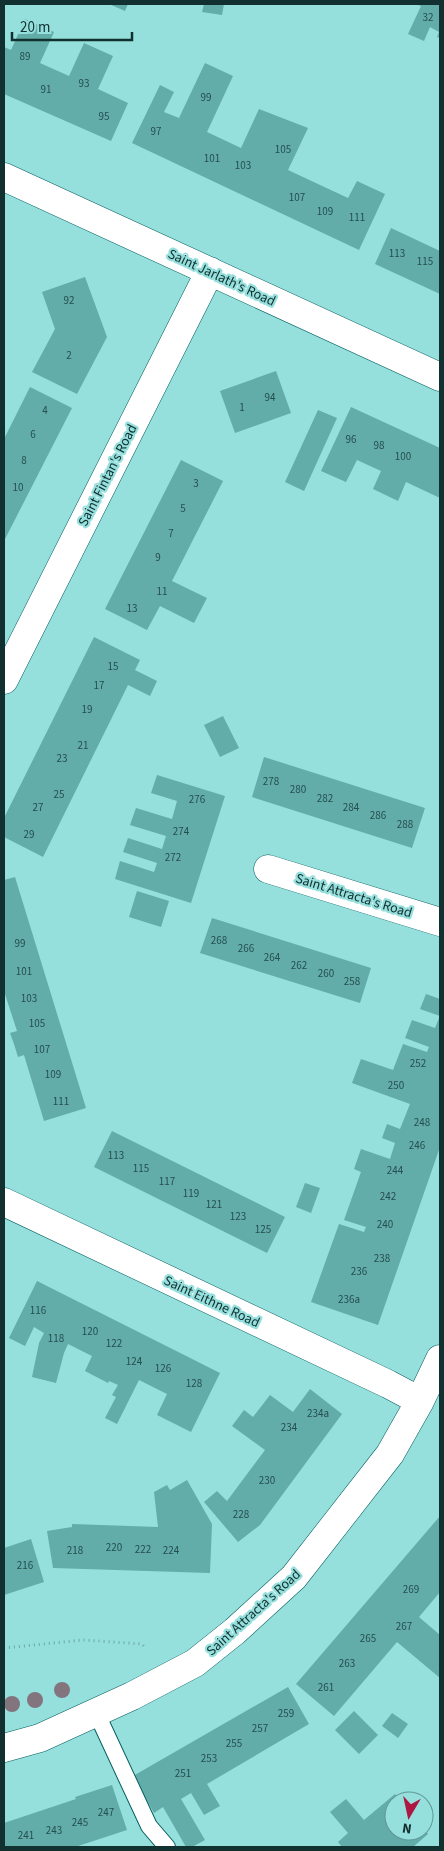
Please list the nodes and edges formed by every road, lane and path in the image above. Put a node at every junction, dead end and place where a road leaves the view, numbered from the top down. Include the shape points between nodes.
1 (4, 177) edge
2 (210, 271) junction
3 (440, 377) edge
4 (4, 680) edge
5 (268, 869) dead end
6 (440, 922) edge
7 (4, 1202) edge
8 (440, 1359) edge
9 (420, 1402) junction
10 (4, 1648) edge
11 (170, 1677) junction
12 (96, 1712) junction
13 (4, 1748) edge
14 (168, 1847) edge

1 - 2 street, Saint Jarlath's Road
2 - 3 street, Saint Jarlath's Road
2 - 4 street, Saint Fintan's Road
5 - 6 street, Saint Attracta's Road
7 - 9 street, Saint Eithne Road
8 - 9 street, Saint Attracta's Road
9 - 11 street, Saint Attracta's Road via 390,1454 294,1577 202,1658
10 - 11 path via 83,1640 142,1644
11 - 12 street, Saint Attracta's Road
12 - 13 street, Saint Attracta's Road via 40,1738
12 - 14 lane via 149,1826

